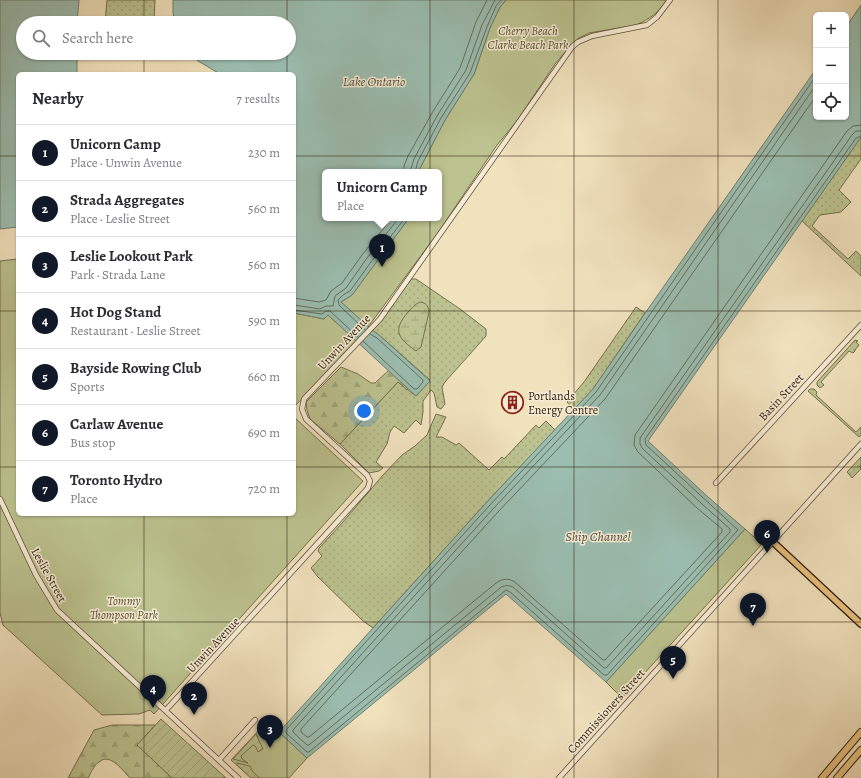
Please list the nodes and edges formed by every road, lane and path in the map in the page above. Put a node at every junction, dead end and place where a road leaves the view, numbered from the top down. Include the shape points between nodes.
1 (670, 0) edge
2 (861, 325) edge
3 (860, 446) edge
4 (716, 483) dead end
5 (0, 499) edge
6 (773, 542) junction
7 (861, 624) edge
8 (166, 710) junction
9 (255, 720) dead end
10 (861, 732) edge
11 (861, 750) edge
12 (219, 760) junction
13 (238, 778) edge
14 (559, 778) edge
15 (822, 778) edge
16 (837, 778) edge

1 - 8 street, Unwin Avenue via 648,25 592,36 572,47 380,319 304,399 302,409 306,419 367,474 370,481 368,488
2 - 4 street, Basin Street
3 - 6 street, Commissioners Street
5 - 8 street, Leslie Street via 36,575 57,610
6 - 7 main road
6 - 14 street, Commissioners Street
8 - 12 street, Leslie Street
9 - 12 street
10 - 15 highway
11 - 16 highway
12 - 13 street, Leslie Street

